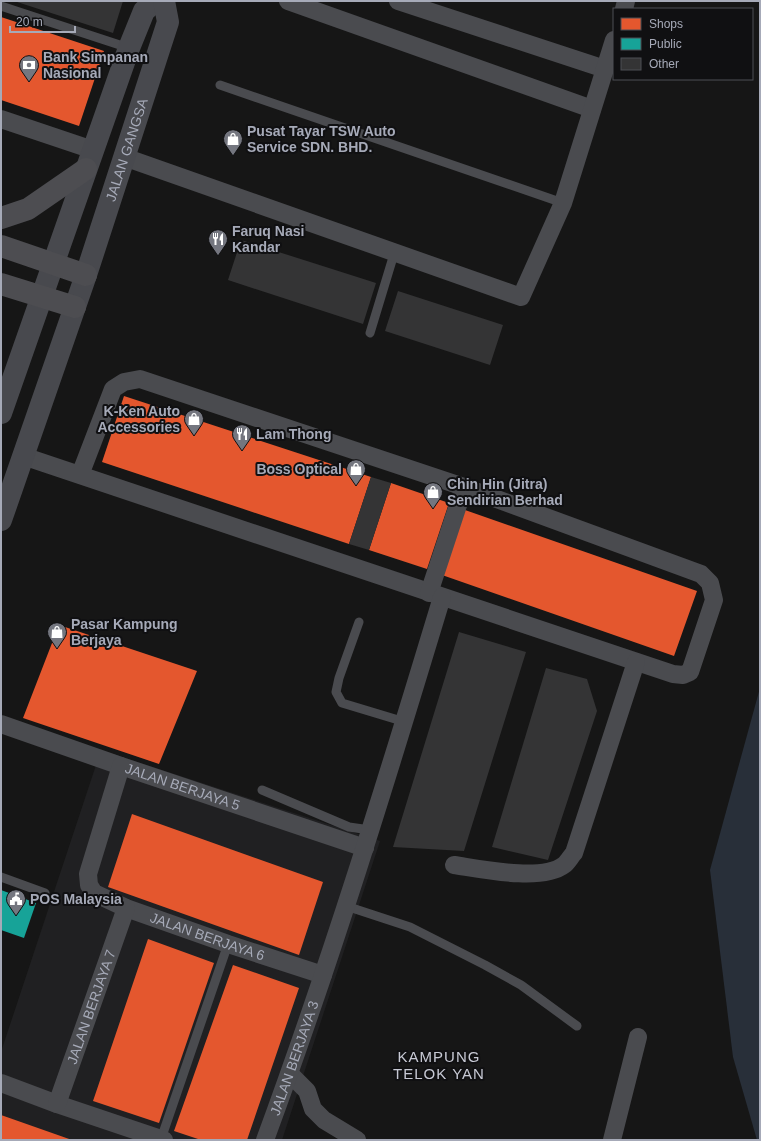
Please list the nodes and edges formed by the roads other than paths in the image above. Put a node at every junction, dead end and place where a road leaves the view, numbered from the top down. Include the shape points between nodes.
1 (155, 1) edge
2 (164, 1) edge
3 (288, 1) edge
4 (398, 1) edge
5 (1, 6) edge
6 (613, 43) edge
7 (129, 48) junction
8 (605, 69) junction
9 (220, 85) dead end
10 (592, 109) junction
11 (1, 119) edge
12 (124, 157) junction
13 (90, 159) junction
14 (563, 203) junction
15 (1, 218) edge
16 (1, 246) edge
17 (394, 254) junction
18 (54, 264) junction
19 (86, 275) junction
20 (1, 284) edge
21 (42, 297) junction
22 (75, 307) junction
23 (370, 332) dead end
24 (1, 413) edge
25 (23, 456) junction
26 (80, 475) junction
27 (464, 487) junction
28 (1, 520) edge
29 (436, 595) junction
30 (359, 622) dead end
31 (636, 662) junction
32 (405, 722) junction
33 (1, 724) edge
34 (121, 766) junction
35 (262, 790) dead end
36 (370, 830) junction
37 (365, 848) junction
38 (454, 865) dead end
39 (1, 877) edge
40 (45, 892) dead end
41 (346, 906) junction
42 (126, 908) junction
43 (228, 944) junction
44 (323, 975) junction
45 (577, 1026) dead end
46 (638, 1037) dead end
47 (290, 1074) junction
48 (1, 1083) edge
49 (57, 1104) junction
50 (163, 1140) edge
51 (265, 1140) edge
52 (357, 1140) edge
53 (612, 1140) edge

1 - 7 main road, JALAN GANGSA via 144,12
2 - 12 main road, JALAN GANGSA via 168,22
3 - 10 street
4 - 8 street
5 - 7 lane
6 - 8 street
7 - 13 main road, JALAN GANGSA
8 - 10 street
9 - 14 lane
10 - 14 street
11 - 13 street
12 - 17 street
12 - 19 main road, JALAN GANGSA
13 - 15 main road via 28,209
13 - 18 main road, JALAN GANGSA
14 - 17 street via 521,298
16 - 18 main road
17 - 23 lane
18 - 19 main road
18 - 21 main road, JALAN GANGSA
19 - 22 main road, JALAN GANGSA
20 - 21 main road
21 - 22 main road
21 - 24 main road, JALAN GANGSA
22 - 25 main road, JALAN GANGSA
25 - 26 street
25 - 28 main road, JALAN GANGSA
26 - 27 street via 113,389 124,382 140,379
26 - 29 street
27 - 29 street, JALAN BERJAYA 3
27 - 31 street via 701,574 710,583 714,600 690,672 683,675 673,674
29 - 31 street
29 - 32 street, JALAN BERJAYA 3
30 - 32 lane via 336,692 342,703
31 - 38 street via 574,853 564,865 549,872 530,874
32 - 36 street, JALAN BERJAYA 3
33 - 34 street, JALAN BERJAYA 5
34 - 37 street, JALAN BERJAYA 5
34 - 42 street, JALAN BERJAYA 6 via 88,874 88,885 94,893
35 - 36 lane via 344,824
36 - 37 street, JALAN BERJAYA 3
37 - 41 street, JALAN BERJAYA 3
39 - 40 lane
41 - 44 street, JALAN BERJAYA 3
41 - 45 lane via 410,928 485,965 522,985
42 - 43 street, JALAN BERJAYA 6
42 - 49 street, JALAN BERJAYA 7
43 - 44 street, JALAN BERJAYA 6
43 - 50 lane
44 - 47 street, JALAN BERJAYA 3
46 - 53 street
47 - 51 street, JALAN BERJAYA 3
47 - 52 street via 307,1091 313,1109 324,1120
48 - 49 street
49 - 50 street

